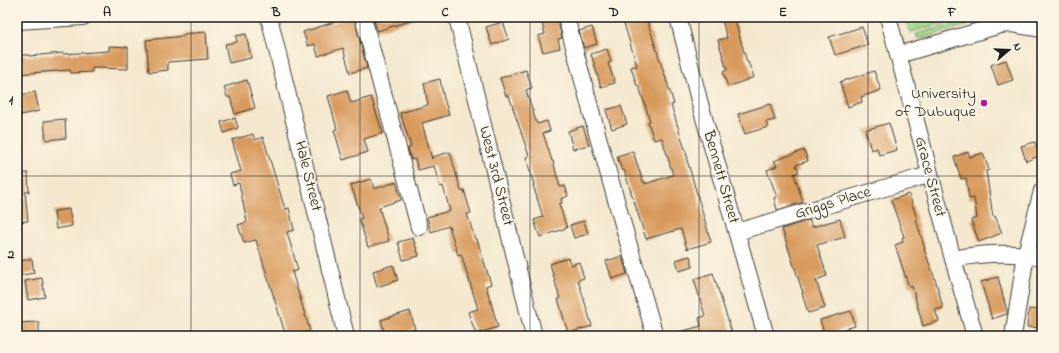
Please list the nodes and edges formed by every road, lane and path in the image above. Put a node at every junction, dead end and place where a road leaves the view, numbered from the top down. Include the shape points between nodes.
1 (83, 17) edge
2 (269, 17) edge
3 (363, 17) edge
4 (457, 17) edge
5 (566, 17) edge
6 (678, 17) edge
7 (888, 17) edge
8 (17, 21) edge
9 (1042, 29) edge
10 (898, 55) junction
11 (930, 175) junction
12 (1042, 192) edge
13 (419, 227) dead end
14 (737, 232) junction
15 (1026, 254) junction
16 (1042, 257) edge
17 (953, 259) junction
18 (764, 335) edge
19 (346, 336) edge
20 (534, 336) edge
21 (655, 336) edge
22 (975, 336) edge
23 (1013, 336) edge

1 - 8 street
2 - 19 street, Hale Street
3 - 13 street
4 - 20 street, West 3rd Street
5 - 21 street
6 - 14 street, Bennett Street
7 - 10 street, Grace Street
9 - 10 street via 1012,24 1000,25
10 - 11 street, Grace Street
11 - 14 street, Griggs Place
11 - 17 street, Grace Street
12 - 15 street
14 - 18 street, Bennett Street
15 - 16 street
15 - 17 street via 980,254
15 - 23 street
17 - 22 street, Grace Street

